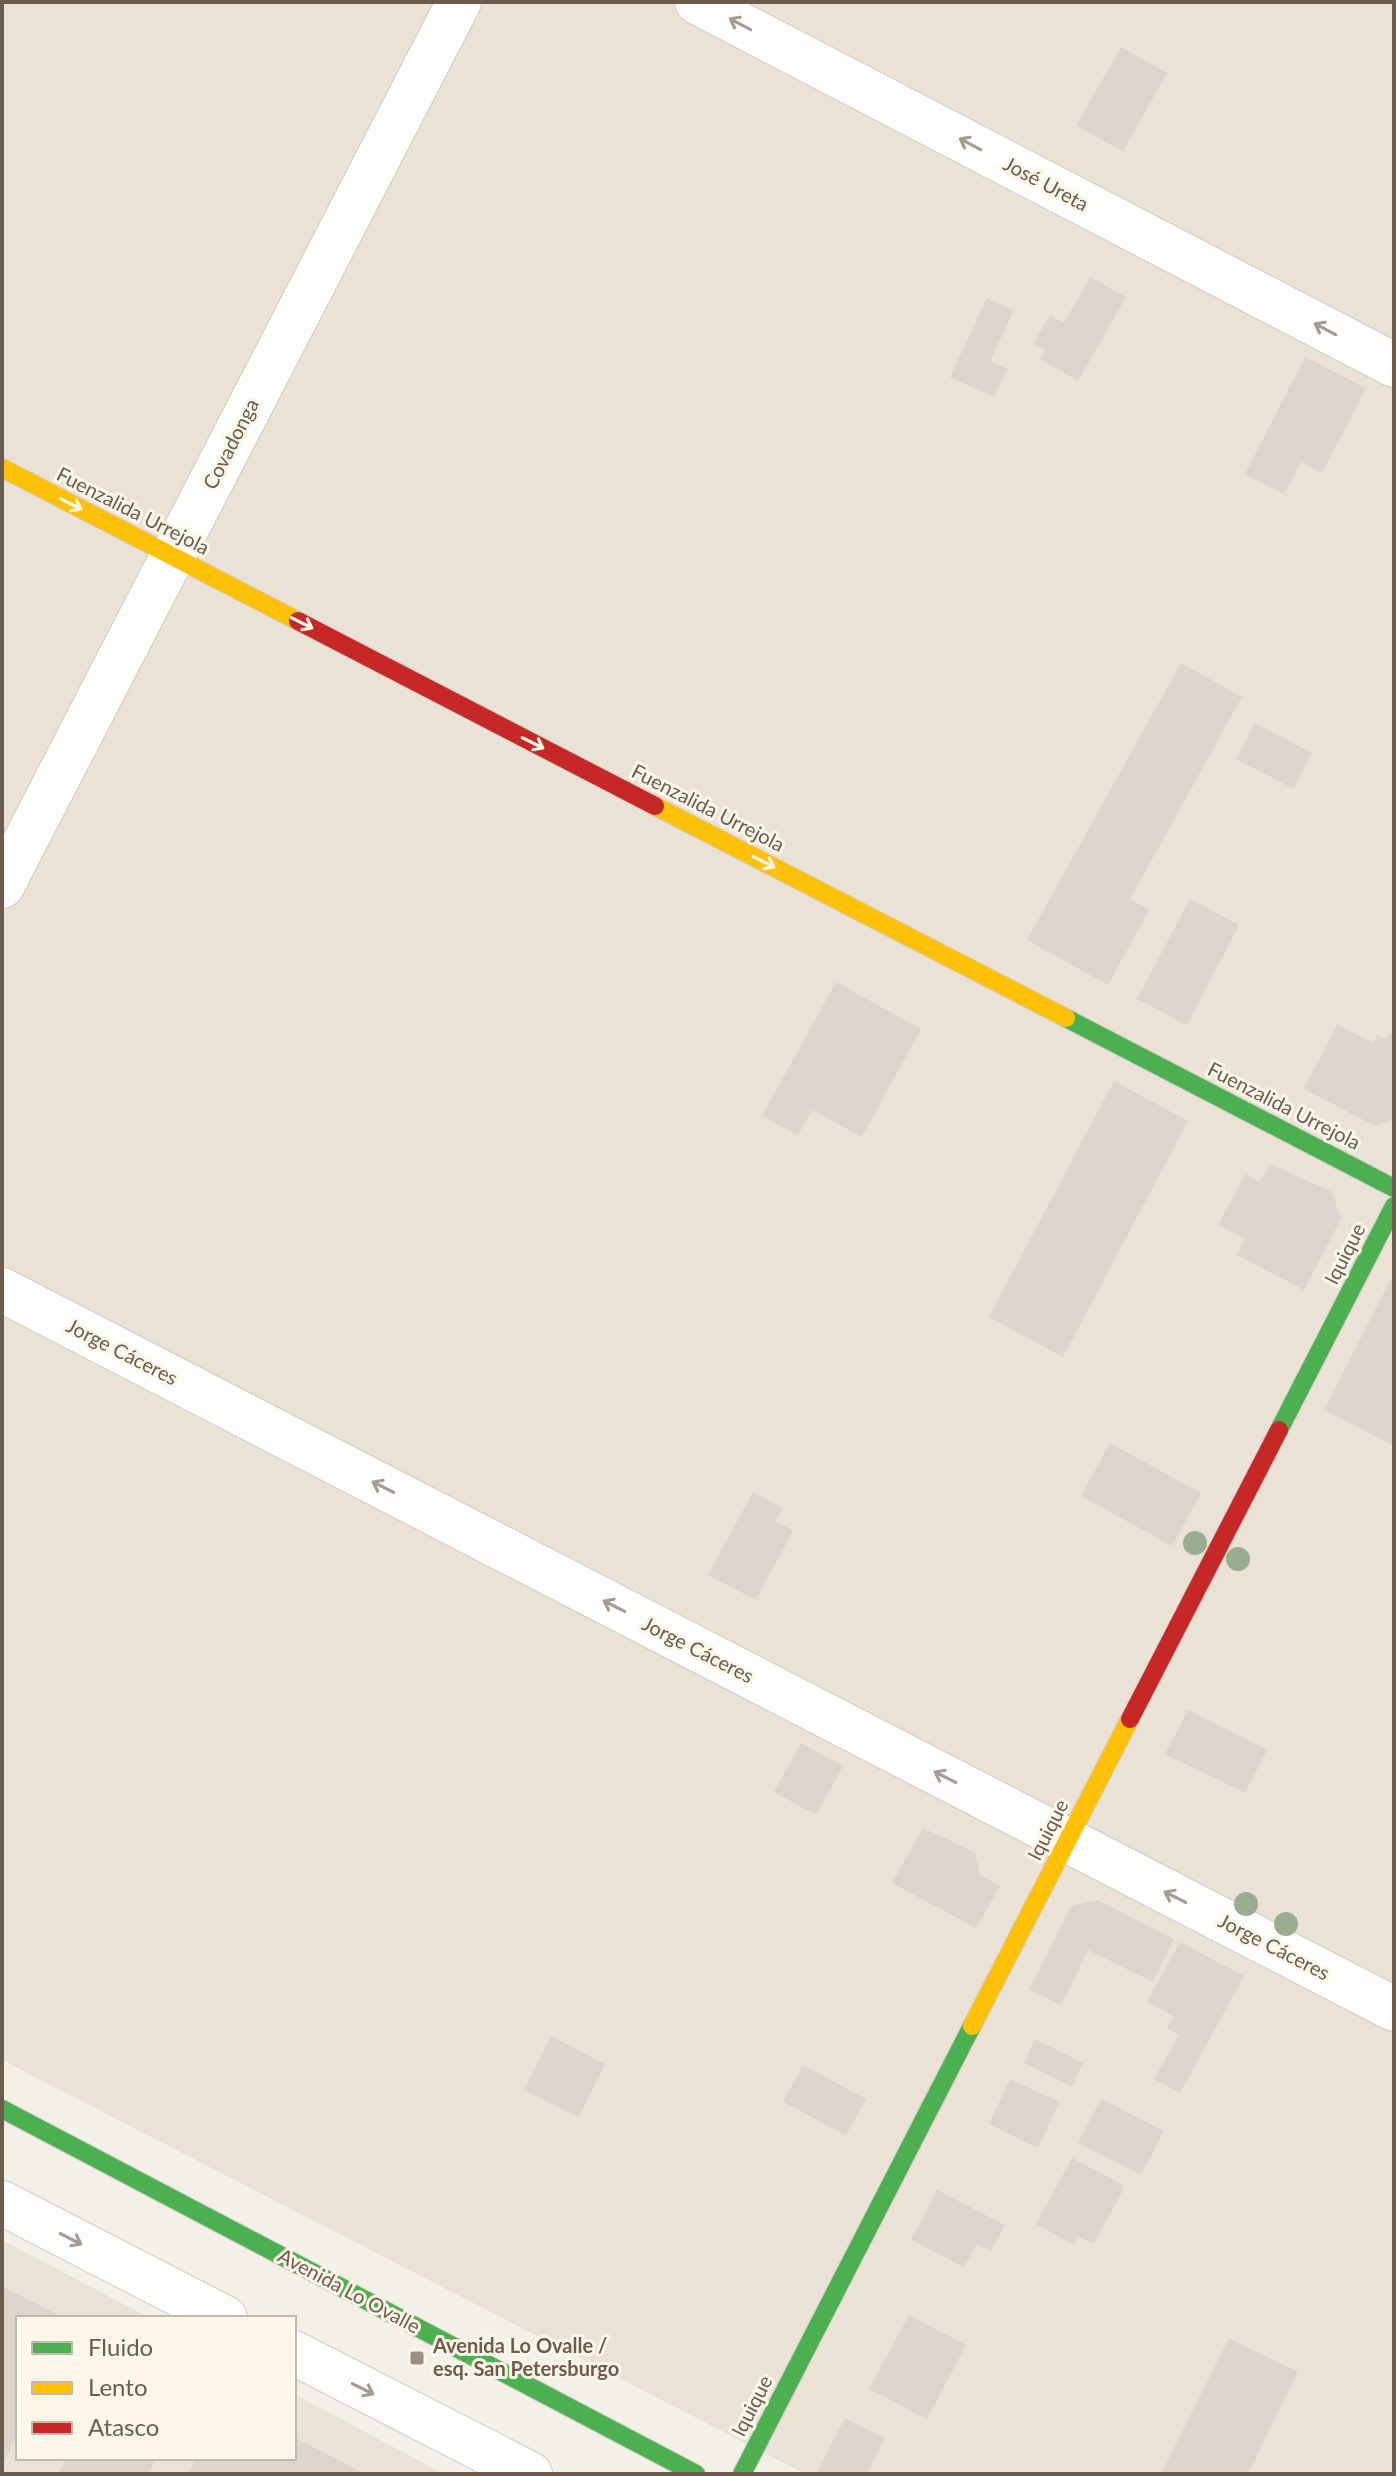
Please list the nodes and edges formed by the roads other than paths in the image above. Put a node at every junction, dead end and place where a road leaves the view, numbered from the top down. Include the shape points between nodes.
1 (459, 2) edge
2 (697, 2) edge
3 (1394, 365) edge
4 (2, 468) edge
5 (173, 556) junction
6 (2, 886) edge
7 (1394, 1188) edge
8 (1394, 1206) edge
9 (2, 1290) edge
10 (1068, 1840) junction
11 (1394, 2009) edge
12 (2, 2109) edge
13 (2, 2203) edge
14 (221, 2316) edge
15 (296, 2354) edge
16 (530, 2474) edge
17 (696, 2474) edge
18 (742, 2474) edge

1 - 5 street, Covadonga
3 -> 2 street, José Ureta
4 -> 5 street, Fuenzalida Urrejola
5 - 6 street, Covadonga
5 -> 7 street, Fuenzalida Urrejola
8 - 10 street, Iquique
10 -> 9 street, Jorge Cáceres
11 -> 10 street, Jorge Cáceres
10 - 18 street, Iquique
12 - 17 street, Avenida Lo Ovalle
13 -> 14 street
15 -> 16 street

